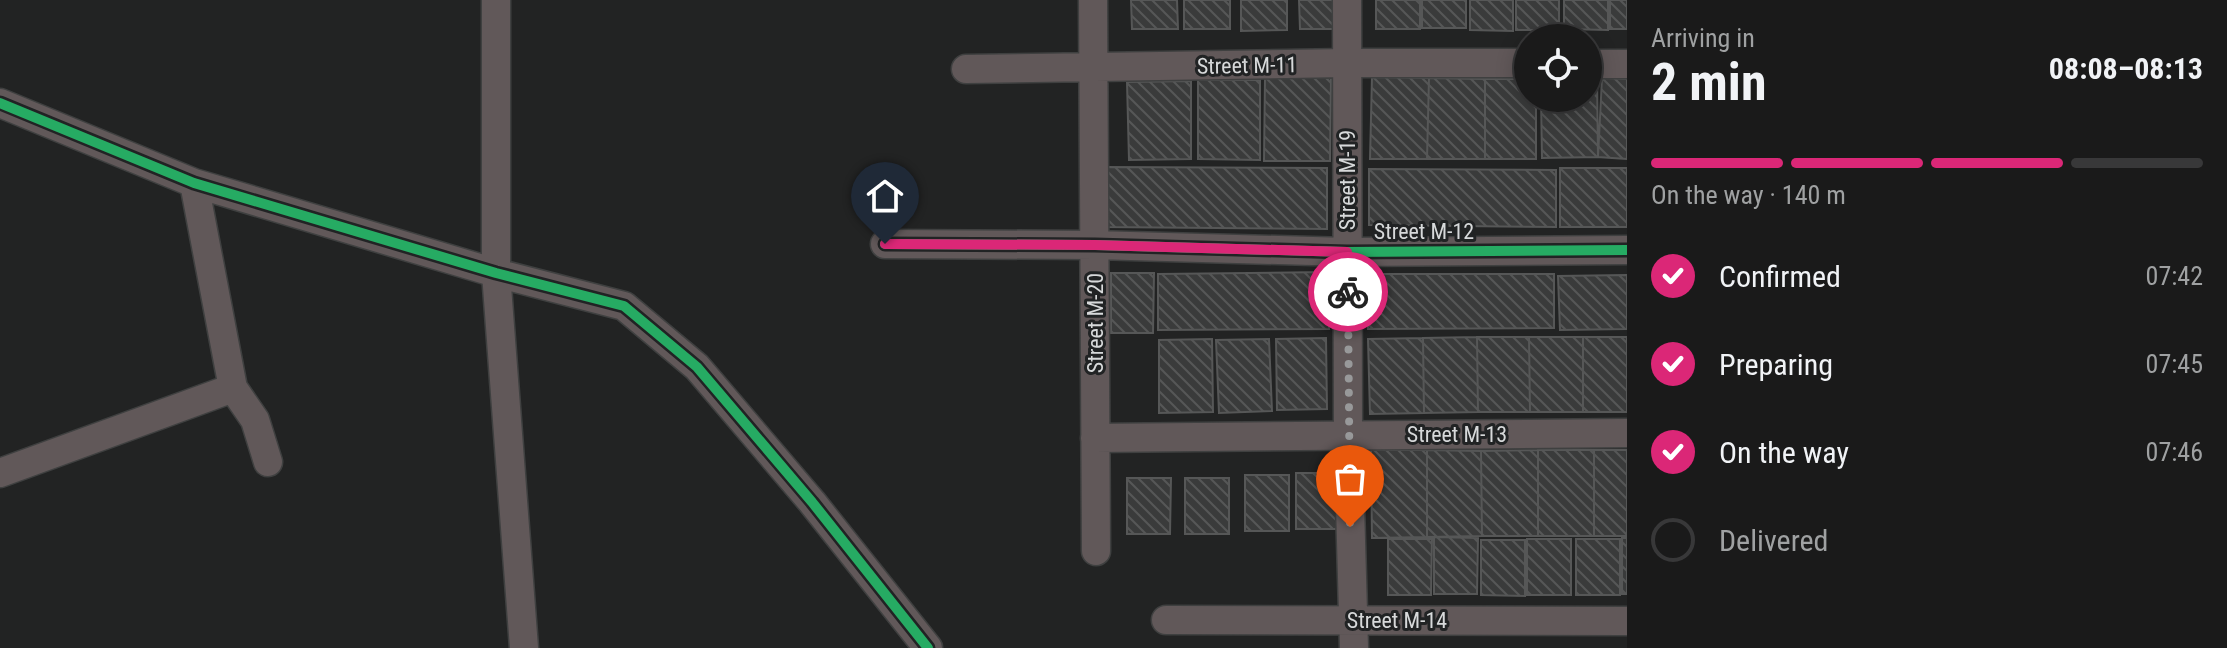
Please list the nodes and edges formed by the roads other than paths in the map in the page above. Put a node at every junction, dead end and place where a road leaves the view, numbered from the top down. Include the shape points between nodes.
1 (496, 0) edge
2 (1093, 0) edge
3 (1347, 0) edge
4 (1347, 63) junction
5 (1514, 63) edge
6 (1602, 64) edge
7 (1627, 64) edge
8 (1093, 68) junction
9 (966, 69) dead end
10 (0, 103) edge
11 (194, 183) junction
12 (885, 244) dead end
13 (1095, 245) junction
14 (1627, 250) edge
15 (1347, 252) junction
16 (496, 273) junction
17 (233, 388) junction
18 (1627, 433) edge
19 (1348, 434) junction
20 (1095, 438) junction
21 (268, 462) dead end
22 (0, 473) edge
23 (1096, 551) dead end
24 (1166, 620) dead end
25 (1627, 621) edge
26 (1353, 634) edge
27 (524, 648) edge
28 (928, 648) edge

1 - 16 street
2 - 8 street, Street M-20
3 - 4 street, Street M-19
4 - 5 street, Street M-11
4 - 8 street, Street M-11
4 - 15 street, Street M-19
6 - 7 street
8 - 9 street, Street M-11
8 - 13 street, Street M-20
10 - 11 street
11 - 16 street
11 - 17 street
12 - 13 street, Street M-12
13 - 15 street, Street M-12
13 - 20 street, Street M-20
14 - 15 street, Street M-12
15 - 19 street, Street M-19
16 - 27 street
16 - 28 street via 624,306 697,367
17 - 21 street via 255,420
17 - 22 street
18 - 19 street, Street M-13
19 - 20 street, Street M-13
19 - 26 street, Street M-19
20 - 23 street, Street M-20
24 - 26 street, Street M-14
25 - 26 street, Street M-14

